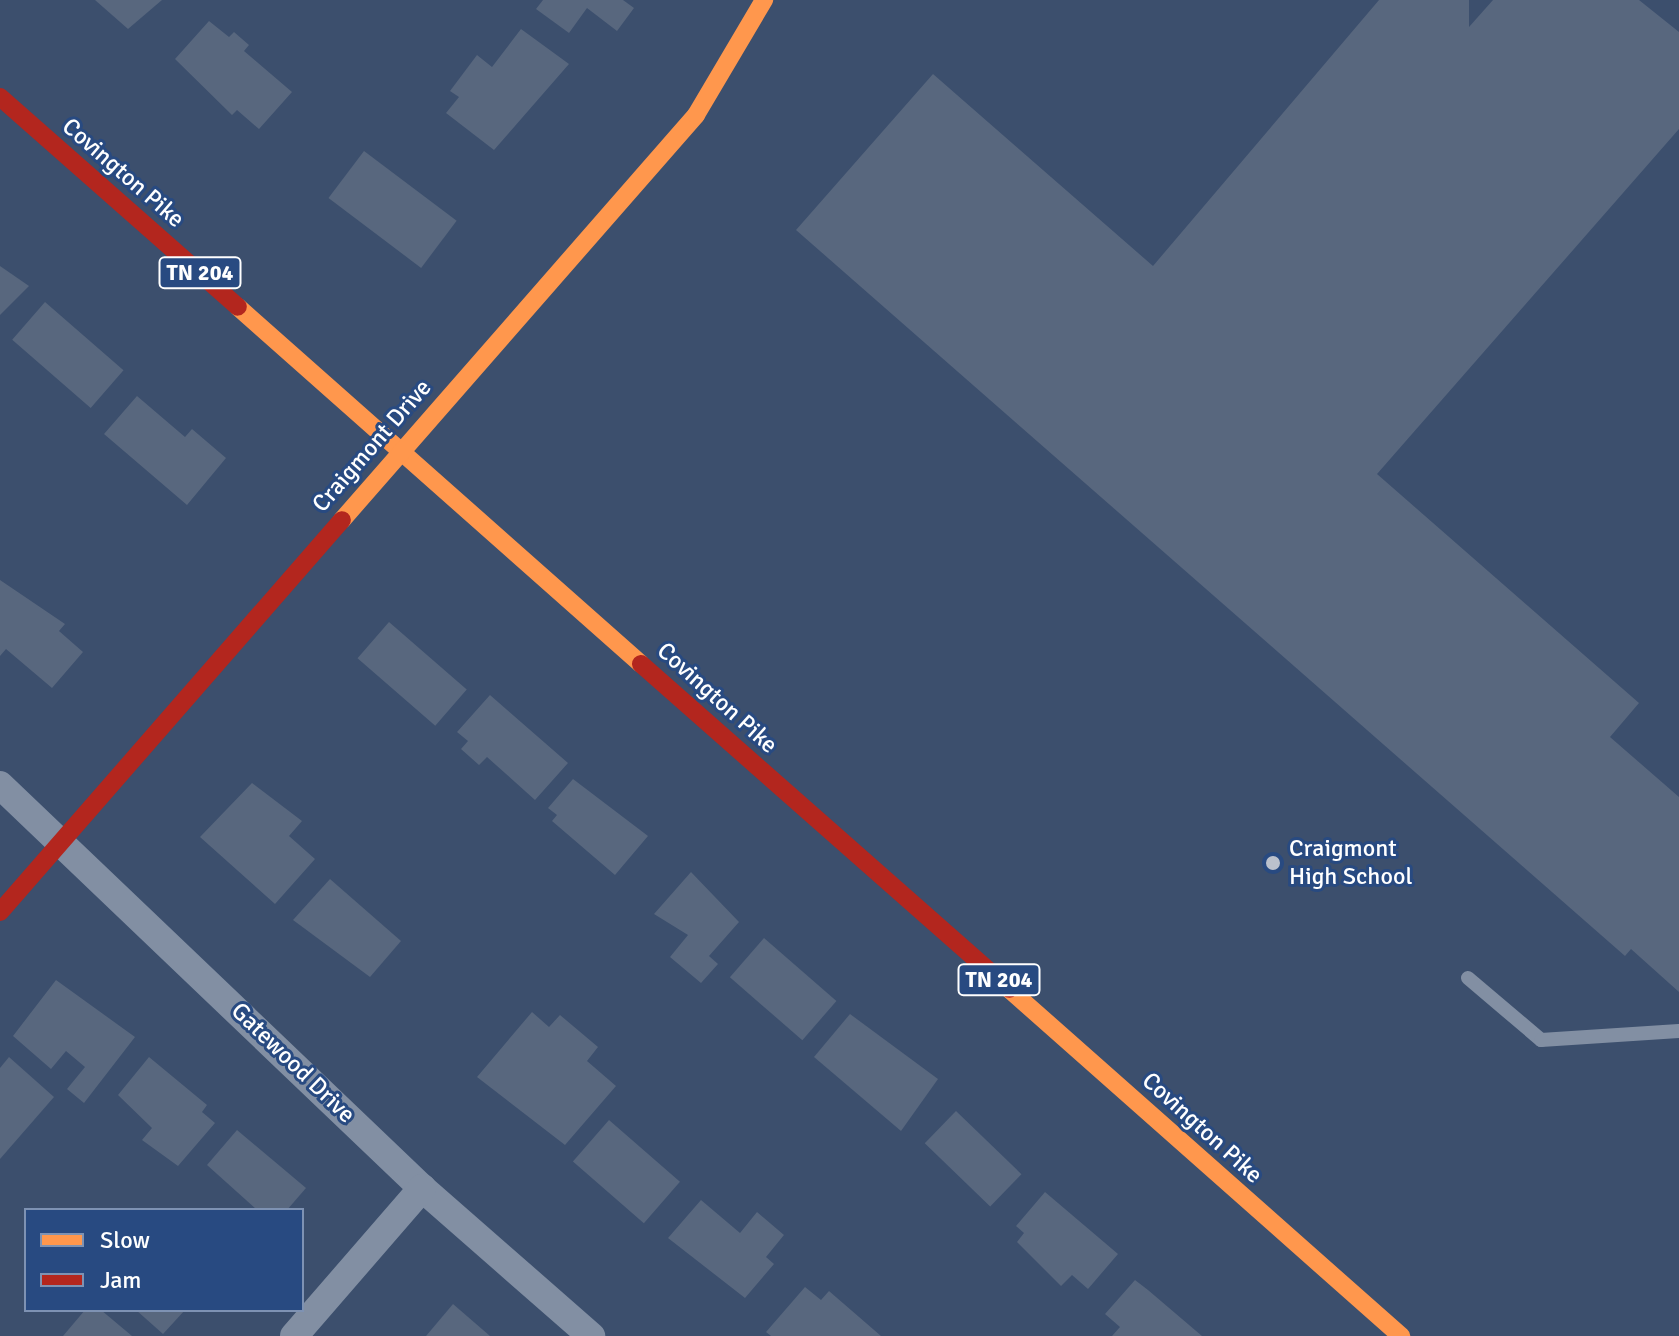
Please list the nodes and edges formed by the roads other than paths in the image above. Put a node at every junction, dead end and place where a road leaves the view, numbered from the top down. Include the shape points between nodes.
1 (764, 0) edge
2 (0, 97) edge
3 (401, 449) junction
4 (0, 785) edge
5 (63, 839) junction
6 (0, 912) edge
7 (1468, 978) dead end
8 (1679, 1031) edge
9 (422, 1188) junction
10 (294, 1336) edge
11 (591, 1336) edge
12 (1401, 1336) edge

1 - 3 main road, Craigmont Drive via 696,115
2 - 3 main road, Covington Pike / TN 204
3 - 5 main road, Craigmont Drive
3 - 12 main road, Covington Pike / TN 204
4 - 5 street, Gatewood Drive
5 - 6 main road, Craigmont Drive
5 - 9 street, Gatewood Drive
7 - 8 lane via 1541,1040
9 - 10 street
9 - 11 street, Gatewood Drive

